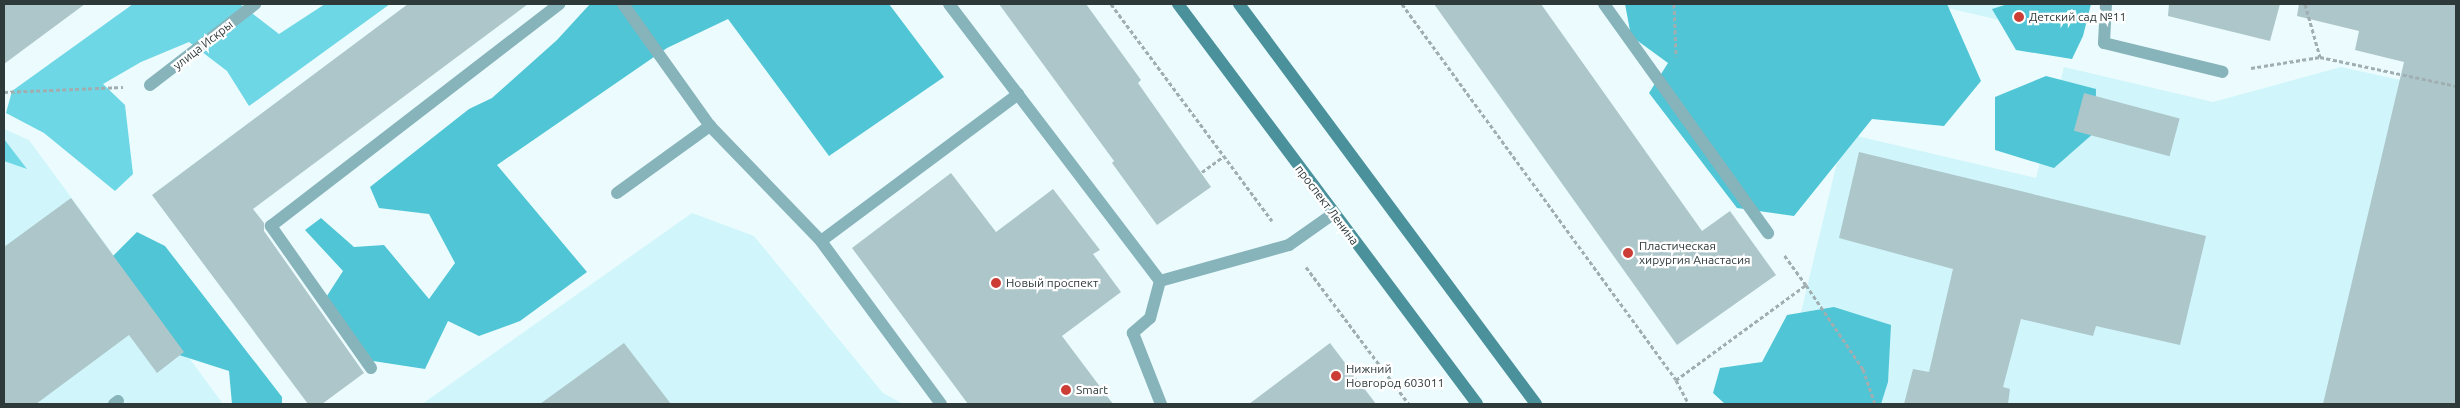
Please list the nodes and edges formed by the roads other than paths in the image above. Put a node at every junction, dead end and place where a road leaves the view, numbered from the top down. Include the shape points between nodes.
1 (255, 4) edge
2 (560, 4) edge
3 (623, 4) edge
4 (949, 4) edge
5 (1178, 4) edge
6 (1239, 4) edge
7 (1604, 4) edge
8 (2106, 4) edge
9 (2223, 72) road end
10 (150, 86) road end
11 (1018, 94) junction
12 (710, 126) junction
13 (617, 193) dead end
14 (1333, 214) junction
15 (1768, 233) road end
16 (821, 241) junction
17 (1160, 281) junction
18 (371, 368) dead end
19 (941, 404) edge
20 (1161, 404) edge
21 (1477, 404) edge
22 (1536, 404) edge

1 - 10 street, улица Искры
2 - 18 street via 271,226
3 - 12 street
4 - 11 street
5 - 14 main road, проспект Ленина
6 - 22 main road
7 - 15 street
8 - 9 street via 2104,43
11 - 16 street
11 - 17 street
12 - 13 street
12 - 16 street
14 - 17 street via 1289,245
14 - 21 main road, проспект Ленина
16 - 19 street
17 - 20 street via 1150,318 1133,333

